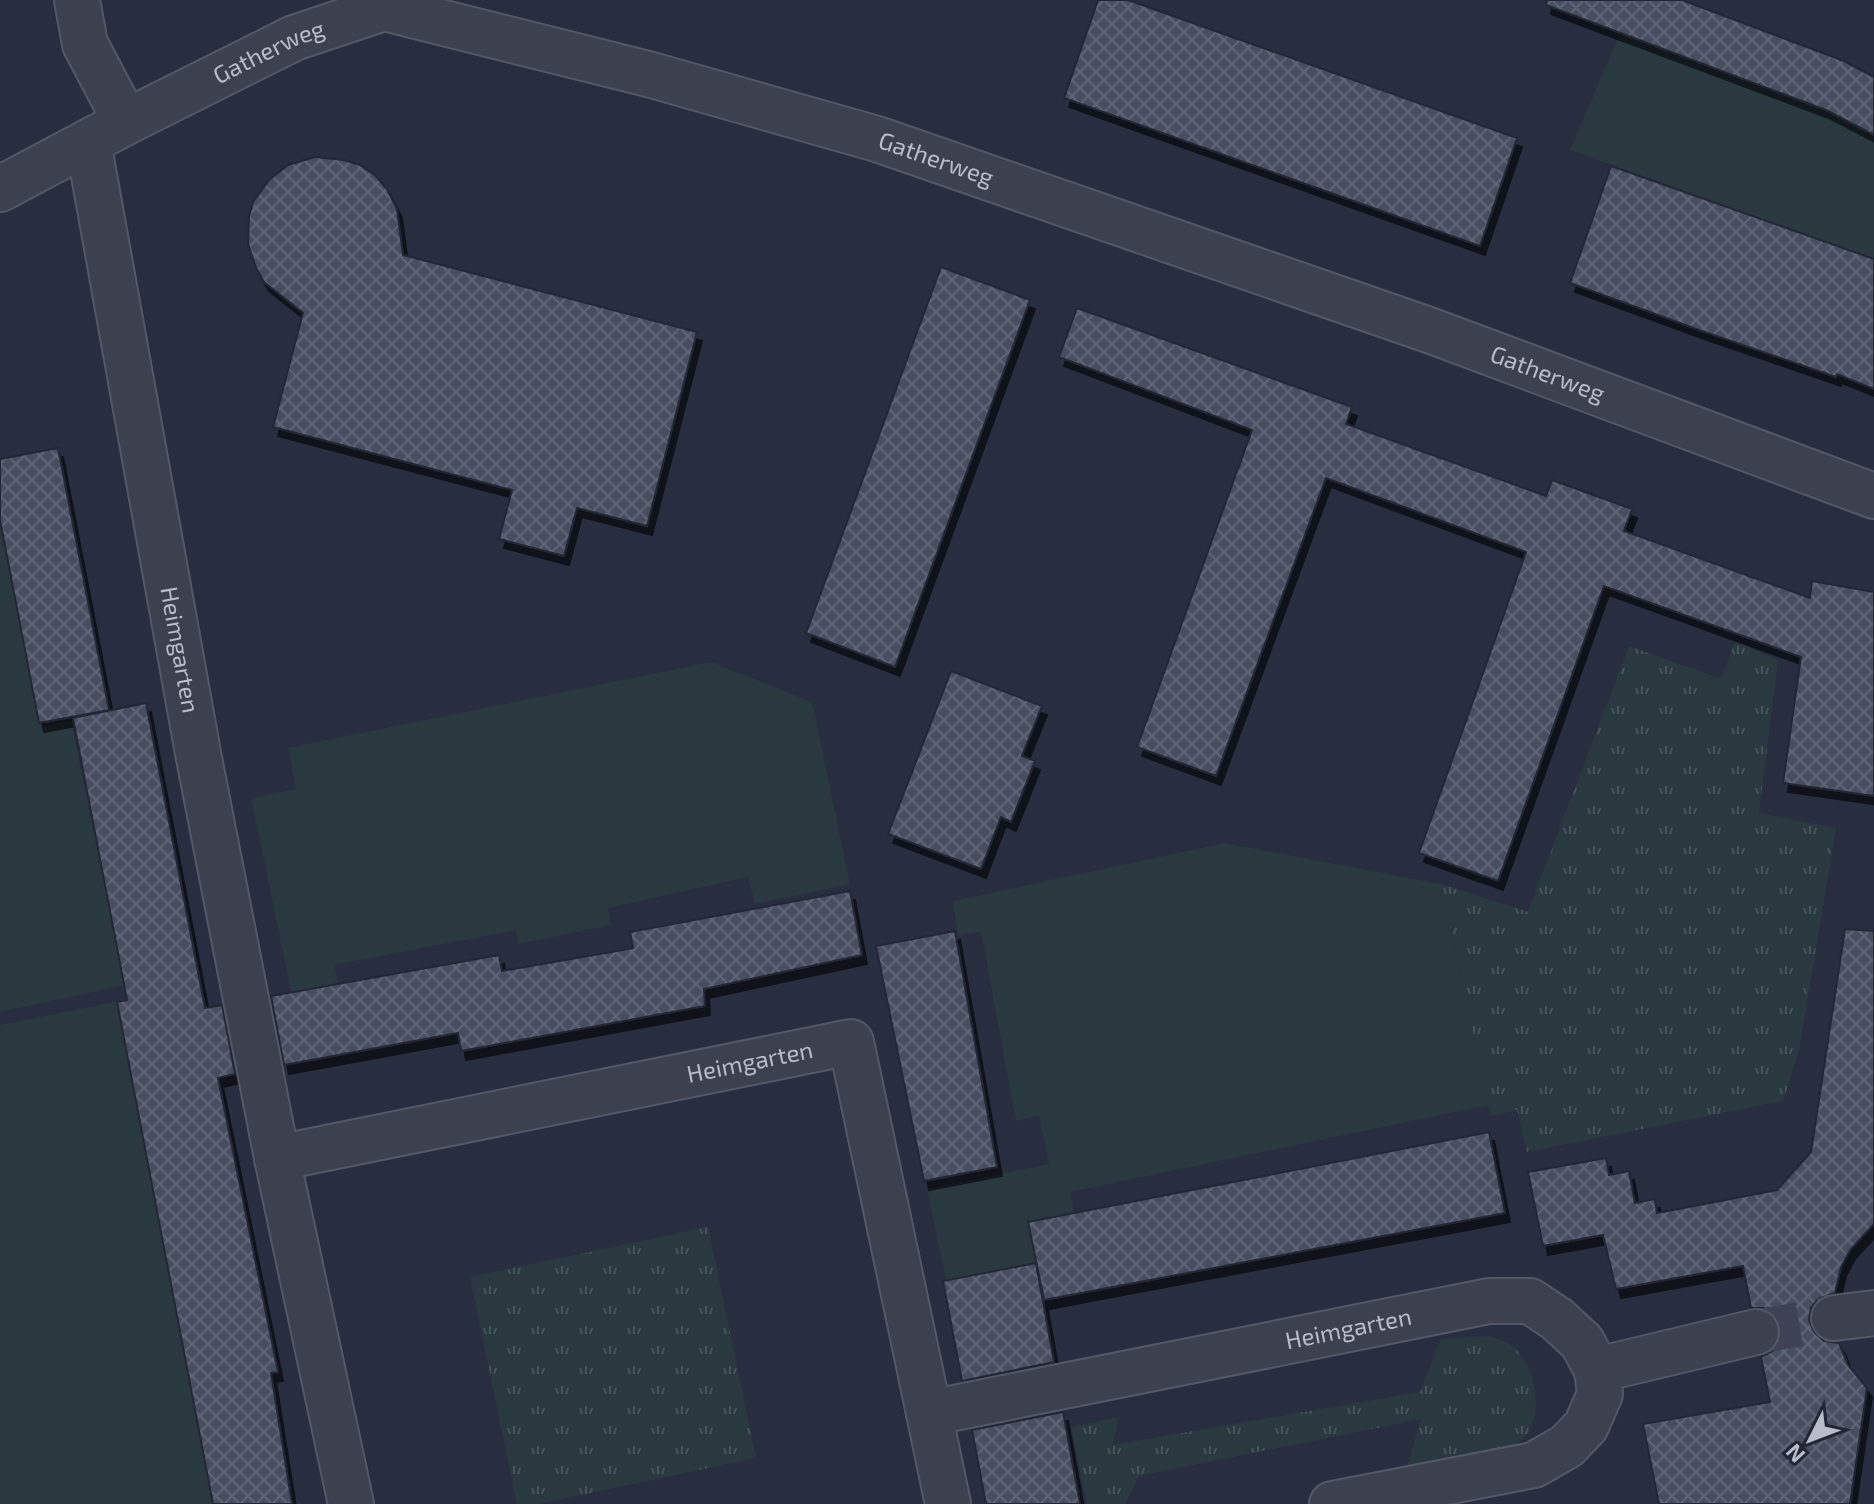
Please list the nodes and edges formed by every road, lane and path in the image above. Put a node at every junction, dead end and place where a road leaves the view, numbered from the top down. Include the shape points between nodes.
1 (77, 0) edge
2 (107, 132) junction
3 (0, 189) edge
4 (1874, 496) edge
5 (277, 1158) junction
6 (1756, 1332) tunnel mouth
7 (1597, 1370) junction
8 (929, 1413) junction
9 (351, 1504) edge
10 (948, 1504) edge
11 (1332, 1504) edge

1 - 2 street, Heimgarten
2 - 3 street, Gatherweg
2 - 4 street, Gatherweg via 294,38 384,8 648,74 877,139 1429,330
2 - 5 street, Heimgarten via 198,753
5 - 8 street, Heimgarten via 851,1042
5 - 9 street, Heimgarten
6 - 7 street
7 - 8 street, Heimgarten via 1582,1342 1530,1301 1489,1301
7 - 11 street via 1600,1394 1586,1426 1567,1446 1534,1465
8 - 10 street, Heimgarten

